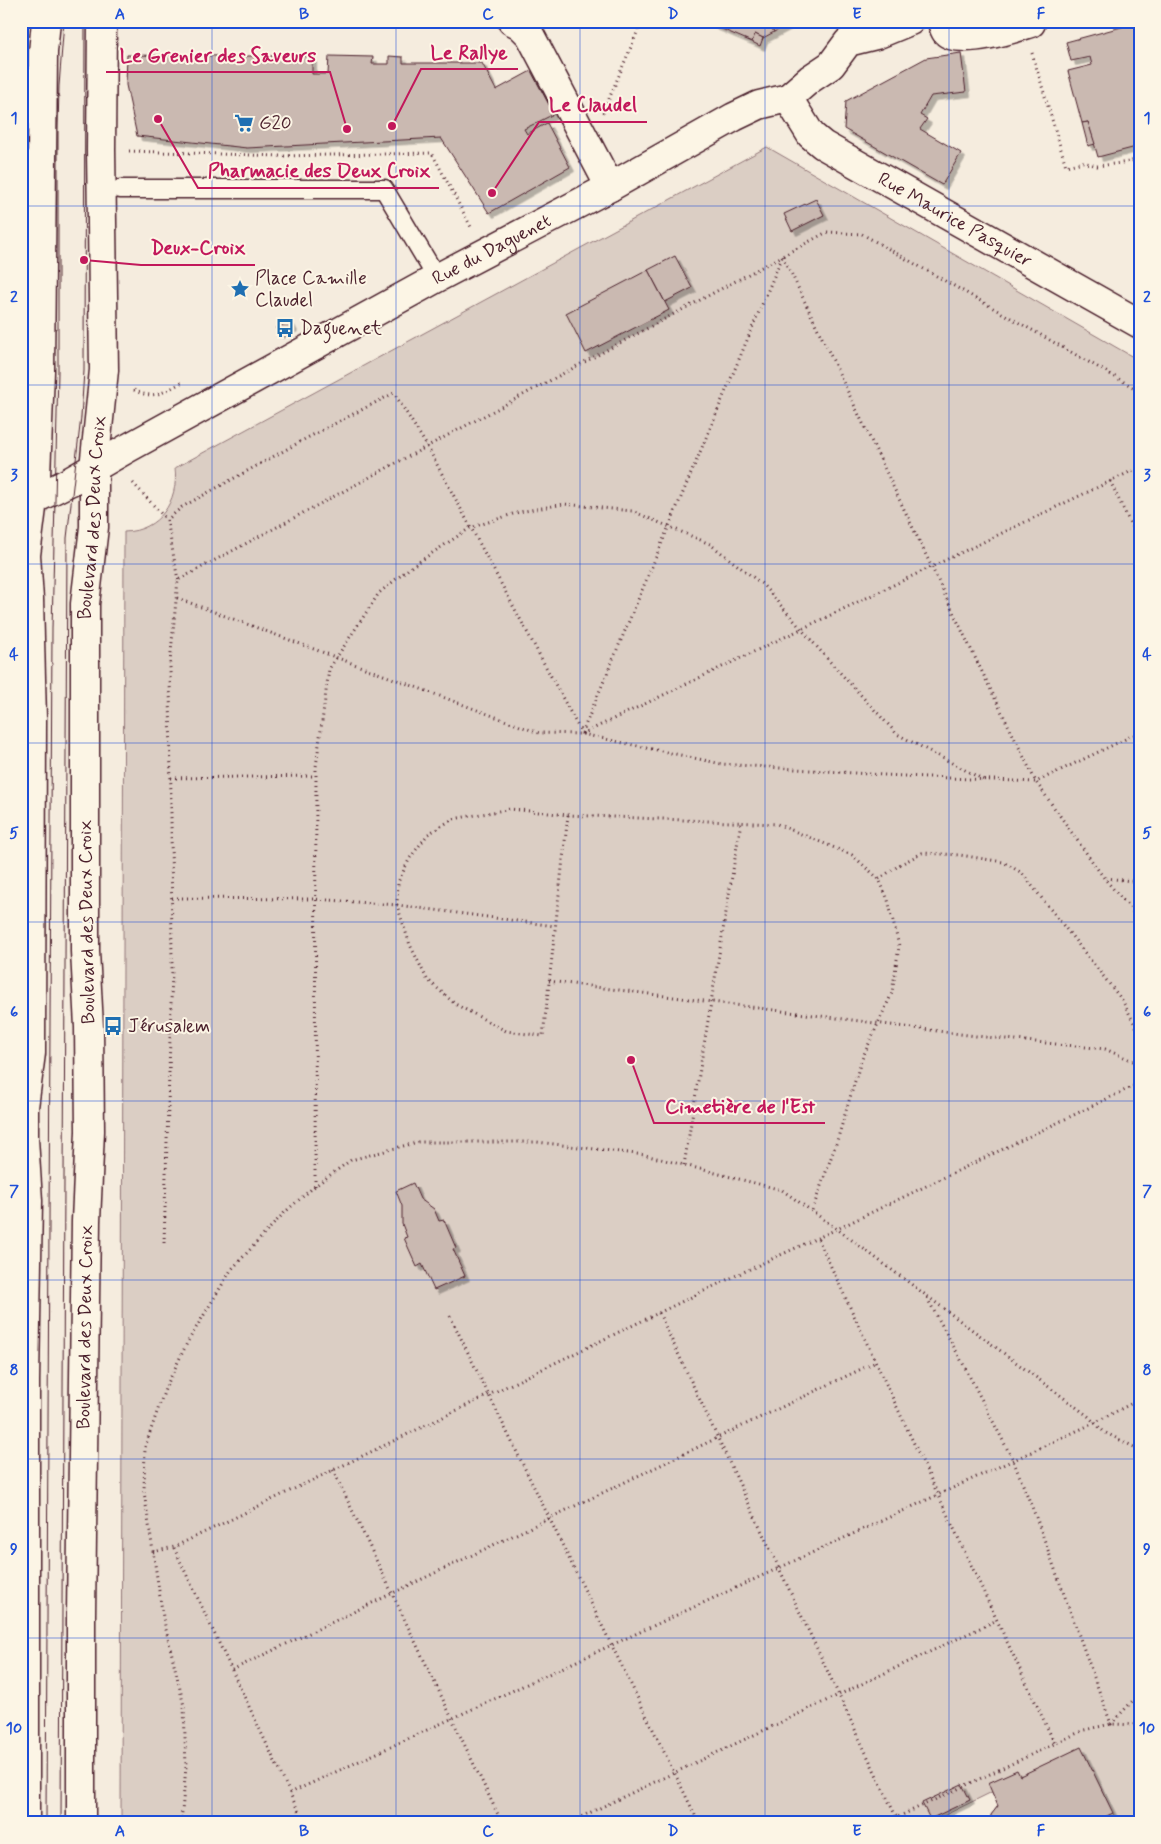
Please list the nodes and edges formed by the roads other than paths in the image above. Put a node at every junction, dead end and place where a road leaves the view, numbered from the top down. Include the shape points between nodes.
1 (46, 21) edge
2 (102, 21) edge
3 (512, 21) edge
4 (910, 21) edge
5 (941, 21) edge
6 (1031, 28) edge
7 (842, 31) edge
8 (788, 98) junction
9 (610, 187) junction
10 (31, 188) edge
11 (120, 189) dead end
12 (437, 278) junction
13 (1140, 324) edge
14 (94, 468) junction
15 (27, 503) edge
16 (24, 1234) edge
17 (25, 1823) edge
18 (81, 1823) edge

1 - 10 street
2 - 14 street, Boulevard des Deux Croix via 104,370
3 - 9 street via 520,24 530,35
4 - 7 street, Rue du Daguenet via 876,34
5 - 6 street via 952,36
7 - 8 street, Rue du Daguenet via 831,65
8 - 9 street, Rue du Daguenet via 759,105 734,117
8 - 13 street, Rue Maurice Pasquier via 811,135 823,145
9 - 12 street, Rue du Daguenet
10 - 15 street via 40,371 36,476
11 - 12 lane via 384,189
12 - 14 street, Rue du Daguenet
14 - 15 street, Rue du Daguenet
14 - 18 street, Boulevard des Deux Croix via 94,527 85,604 85,951 90,1131 85,1240
15 - 16 street via 32,748 31,1053 25,1098 28,1201
16 - 17 street

